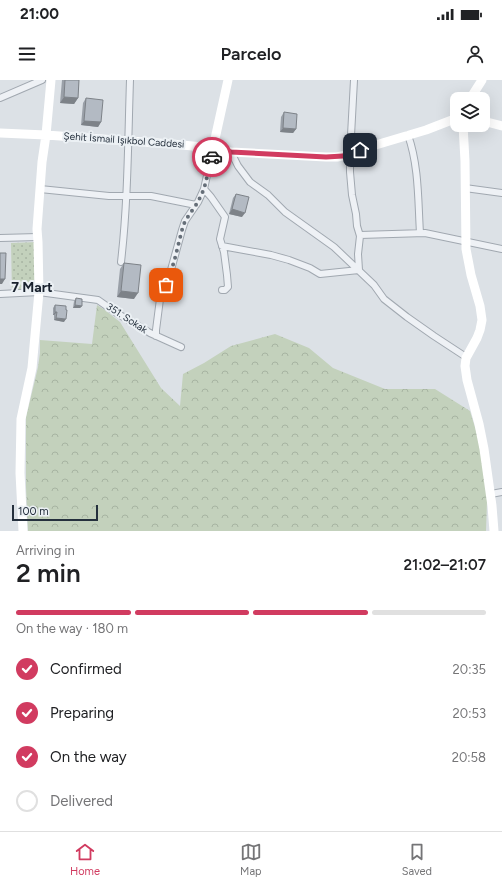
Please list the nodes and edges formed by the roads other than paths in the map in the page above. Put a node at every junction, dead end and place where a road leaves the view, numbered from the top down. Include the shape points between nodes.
1 (42, 80) edge
2 (51, 80) edge
3 (130, 80) edge
4 (228, 80) edge
5 (354, 80) edge
6 (482, 80) edge
7 (474, 92) edge
8 (0, 98) edge
9 (450, 121) edge
10 (490, 123) edge
11 (502, 126) edge
12 (464, 132) edge
13 (0, 133) edge
14 (46, 134) junction
15 (408, 135) junction
16 (128, 140) junction
17 (213, 148) junction
18 (231, 152) junction
19 (350, 154) junction
20 (465, 188) junction
21 (40, 189) junction
22 (204, 189) junction
23 (502, 193) edge
24 (126, 196) junction
25 (196, 205) junction
26 (420, 233) junction
27 (360, 235) junction
28 (38, 237) junction
29 (0, 238) edge
30 (465, 241) junction
31 (222, 246) junction
32 (502, 249) edge
33 (121, 262) dead end
34 (360, 270) junction
35 (222, 290) dead end
36 (39, 292) junction
37 (0, 294) edge
38 (156, 336) junction
39 (181, 348) dead end
40 (466, 357) junction
41 (502, 492) edge
42 (491, 494) junction
43 (23, 531) edge
44 (494, 531) edge

1 - 8 street
2 - 14 street
3 - 16 street
4 - 17 street
5 - 19 street
6 - 7 street
9 - 15 street, Şehit İsmail Işıkbol Caddesi
10 - 11 street
12 - 20 street
13 - 14 street, Şehit İsmail Işıkbol Caddesi
14 - 16 street, Şehit İsmail Işıkbol Caddesi
14 - 21 street
15 - 19 street, Şehit İsmail Işıkbol Caddesi
15 - 26 street via 416,162
16 - 17 street, Şehit İsmail Işıkbol Caddesi
16 - 24 street
17 - 18 street, Şehit İsmail Işıkbol Caddesi
17 - 22 street
18 - 19 street, Şehit İsmail Işıkbol Caddesi via 320,157
18 - 34 street via 250,182
19 - 27 street via 352,195
20 - 23 street
20 - 30 street
21 - 24 street
21 - 28 street
22 - 25 street
22 - 31 street via 225,217 220,239
24 - 25 street via 151,196
24 - 33 street
25 - 38 street via 185,221 169,278 160,299
26 - 27 street
26 - 30 street
27 - 34 street
28 - 29 street
28 - 36 street
30 - 32 street
30 - 40 street via 482,320 477,338
31 - 34 street via 289,260 320,274
31 - 35 street via 228,287
34 - 40 street via 384,299
36 - 37 street, 351. Sokak
36 - 38 street, 351. Sokak via 98,300
36 - 43 street via 32,368 21,419
38 - 39 street, 351. Sokak
40 - 42 street via 466,373 482,435
41 - 42 street
42 - 44 street

